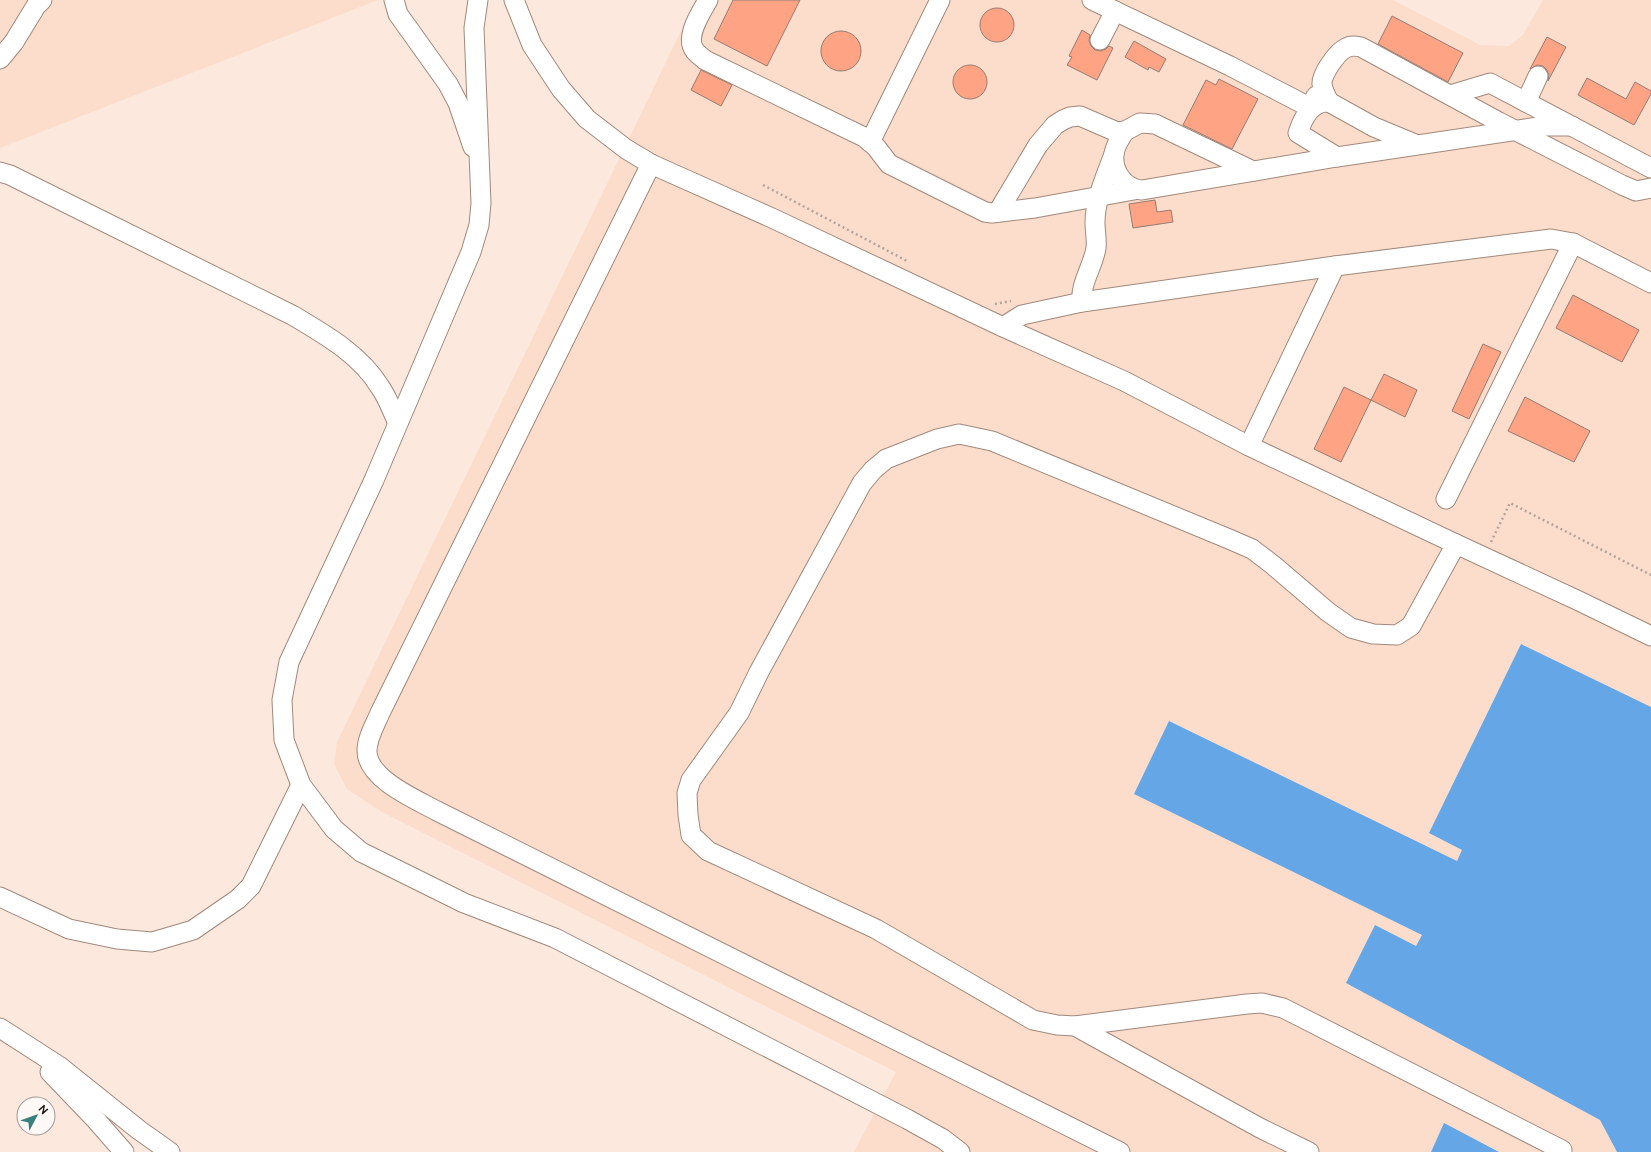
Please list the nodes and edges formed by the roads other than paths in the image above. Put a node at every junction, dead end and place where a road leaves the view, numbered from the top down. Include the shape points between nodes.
1 (42, 0) edge
2 (394, 0) edge
3 (478, 0) edge
4 (514, 0) edge
5 (708, 0) edge
6 (940, 0) edge
7 (1092, 0) edge
8 (1115, 11) junction
9 (1100, 40) dead end
10 (0, 59) edge
11 (1538, 76) dead end
12 (1322, 83) junction
13 (1450, 95) junction
14 (1329, 102) junction
15 (1526, 102) junction
16 (1311, 108) junction
17 (1571, 120) junction
18 (1374, 127) junction
19 (1515, 130) junction
20 (1125, 131) junction
21 (870, 142) junction
22 (1415, 144) junction
23 (1364, 153) junction
24 (1114, 154) junction
25 (1337, 157) junction
26 (651, 164) junction
27 (1651, 168) edge
28 (480, 169) junction
29 (1253, 171) junction
30 (0, 172) edge
31 (1017, 181) junction
32 (1651, 188) edge
33 (1134, 190) junction
34 (1099, 196) junction
35 (1040, 207) junction
36 (998, 212) junction
37 (1573, 243) junction
38 (1335, 266) junction
39 (1651, 283) edge
40 (1082, 302) junction
41 (1003, 327) junction
42 (398, 423) junction
43 (1249, 446) junction
44 (1446, 499) dead end
45 (1456, 544) junction
46 (1651, 636) edge
47 (301, 785) junction
48 (0, 897) edge
49 (1075, 1026) junction
50 (0, 1028) edge
51 (21, 1042) junction
52 (1562, 1150) dead end
53 (124, 1152) edge
54 (170, 1152) edge
55 (960, 1152) edge
56 (1120, 1152) edge
57 (1309, 1152) edge

1 - 10 lane
2 - 28 lane via 398,14 448,84 458,103
3 - 28 lane via 474,28
4 - 26 lane via 532,45 561,90 587,119 626,149
5 - 21 lane via 691,42 694,50 705,60
6 - 21 lane
7 - 8 lane
8 - 9 lane
8 - 16 lane
11 - 15 lane
12 - 13 lane via 1322,78 1336,56 1342,50 1353,46 1361,47
12 - 14 lane
12 - 16 lane
13 - 15 lane via 1490,83
13 - 19 lane
14 - 16 lane via 1322,102
14 - 18 lane
15 - 17 lane
16 - 25 lane via 1298,133
17 - 19 lane via 1557,125
17 - 27 lane
18 - 22 lane
18 - 23 lane via 1375,138
19 - 22 lane
19 - 32 lane via 1636,191
20 - 24 lane
20 - 29 lane via 1140,123 1155,124
20 - 31 lane via 1117,132 1080,116 1070,116 1055,125 1038,145
21 - 36 lane via 890,164 985,212
22 - 23 lane
23 - 25 lane
24 - 33 lane via 1120,178
24 - 34 lane
25 - 29 lane
26 - 41 lane
26 - 56 lane via 380,713 370,736 367,752 370,763 379,776 431,808
28 - 42 lane via 482,203 471,252
29 - 33 lane
30 - 42 lane via 292,315 324,334 361,362 381,387
31 - 35 lane via 1028,199
31 - 36 lane
33 - 34 lane
34 - 35 lane
34 - 40 lane via 1095,222 1096,248 1084,284
35 - 36 lane
37 - 38 lane via 1551,239
37 - 39 lane
37 - 44 lane
38 - 40 lane
38 - 43 lane
40 - 41 lane via 1022,315
41 - 43 lane via 1124,381
42 - 47 lane via 371,487 288,662 282,700 284,740
43 - 45 lane
45 - 46 lane
45 - 49 lane via 1410,626 1397,635 1373,634 1351,628 1328,612 1252,549 992,441 959,434 937,439 886,460 862,483 739,713 691,780 687,793 691,835 708,851 876,929 1033,1020
47 - 48 lane via 251,886 238,899 192,930 152,942 117,939 69,929
47 - 55 lane via 334,830 361,852 464,902 555,938 907,1119 944,1139
49 - 52 lane via 1247,1004 1262,1003 1283,1008
49 - 57 lane via 1260,1128
50 - 51 lane
51 - 53 lane
51 - 54 lane via 59,1066

